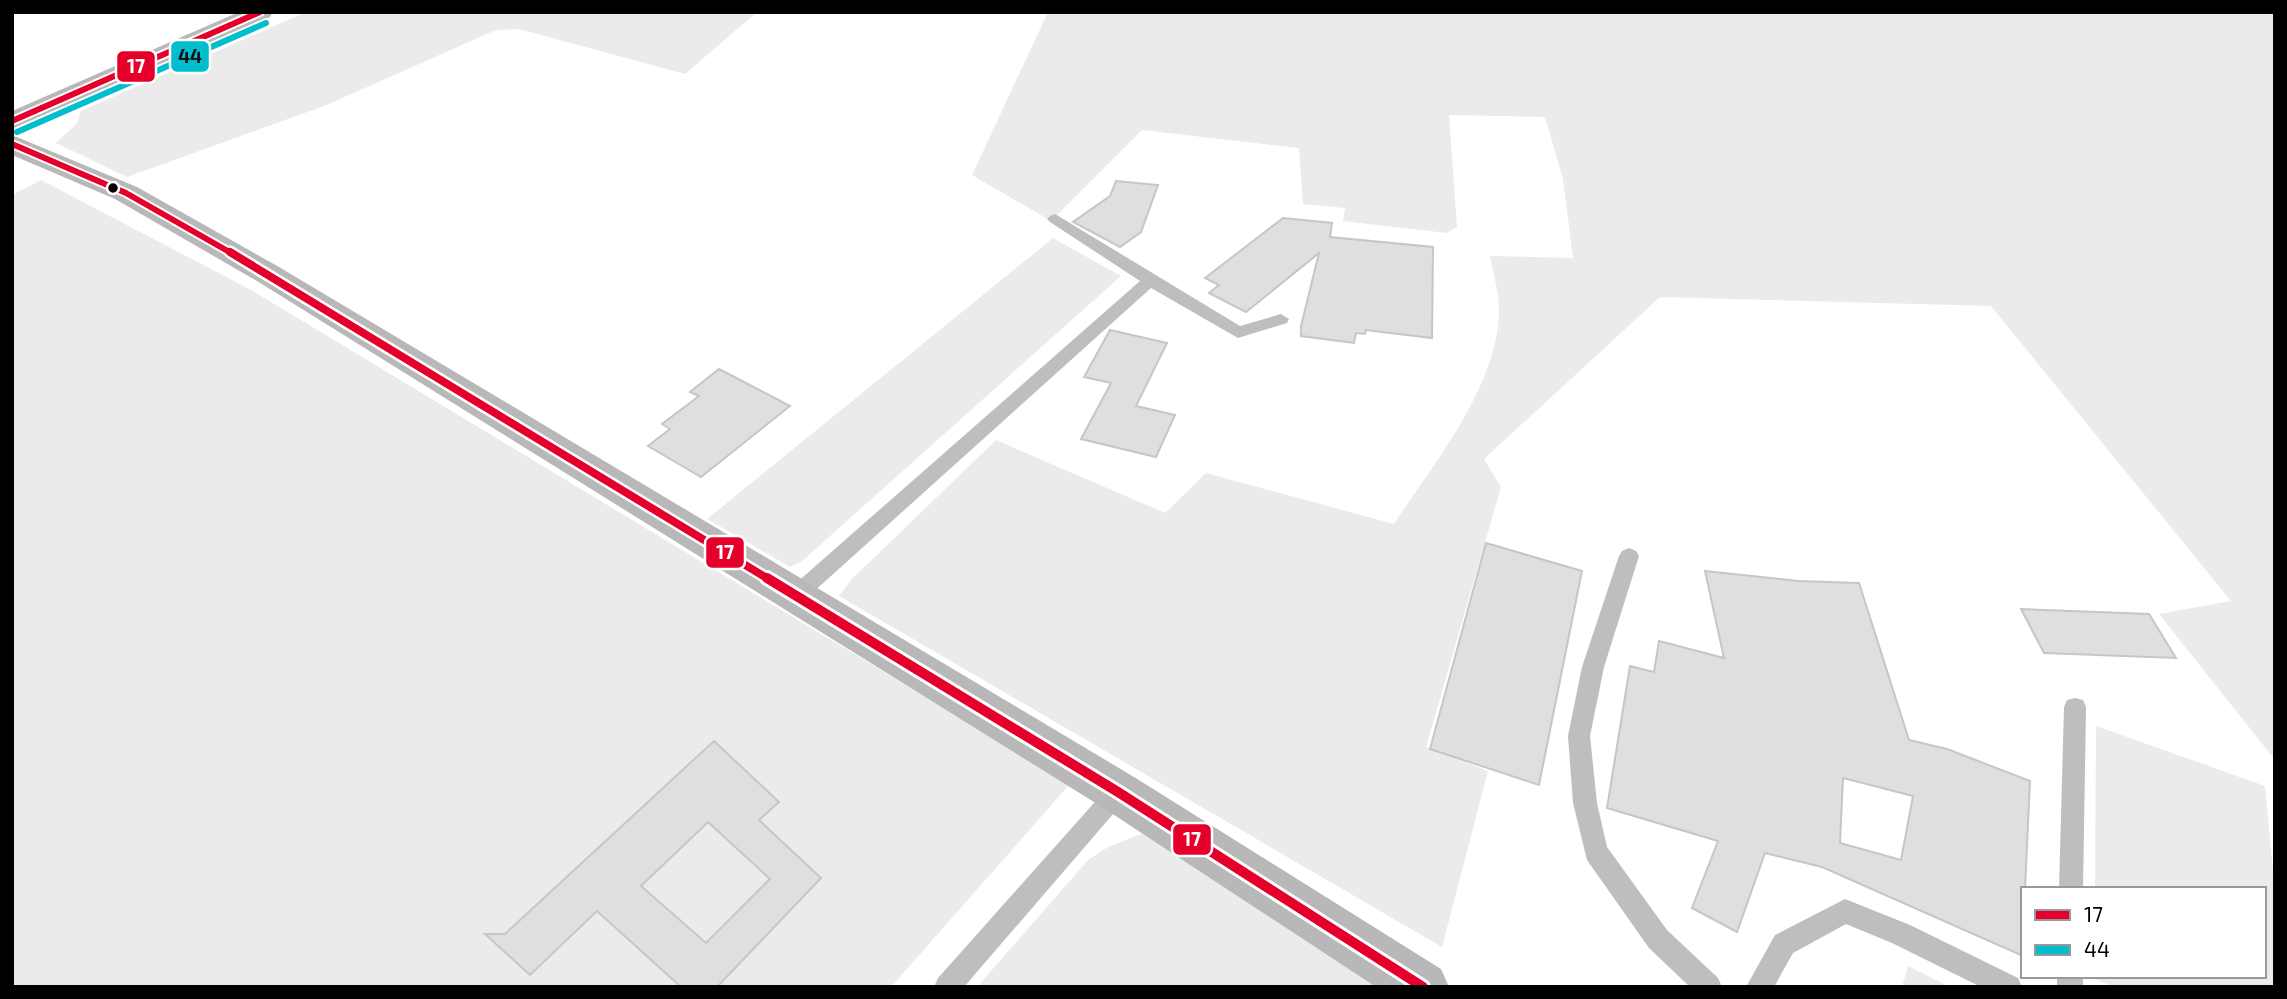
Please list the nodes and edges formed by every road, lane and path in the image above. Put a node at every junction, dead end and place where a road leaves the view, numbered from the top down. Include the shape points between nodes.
1 (261, 12) edge
2 (12, 121) edge
3 (12, 144) edge
4 (1055, 219) dead end
5 (1150, 280) junction
6 (1281, 319) dead end
7 (1629, 556) dead end
8 (794, 597) junction
9 (2075, 708) dead end
10 (1118, 792) junction
11 (2071, 887) edge
12 (947, 987) edge
13 (1423, 987) edge
14 (1709, 987) edge
15 (1759, 987) edge
16 (2009, 987) edge

1 - 2 street
3 - 8 street via 126,193 268,274
4 - 5 lane
5 - 6 lane via 1238,332
5 - 8 lane
7 - 14 lane via 1593,667 1579,736 1586,803 1596,852 1658,939
8 - 10 street
9 - 11 lane
10 - 12 lane
10 - 13 street
15 - 16 lane via 1784,944 1845,911

